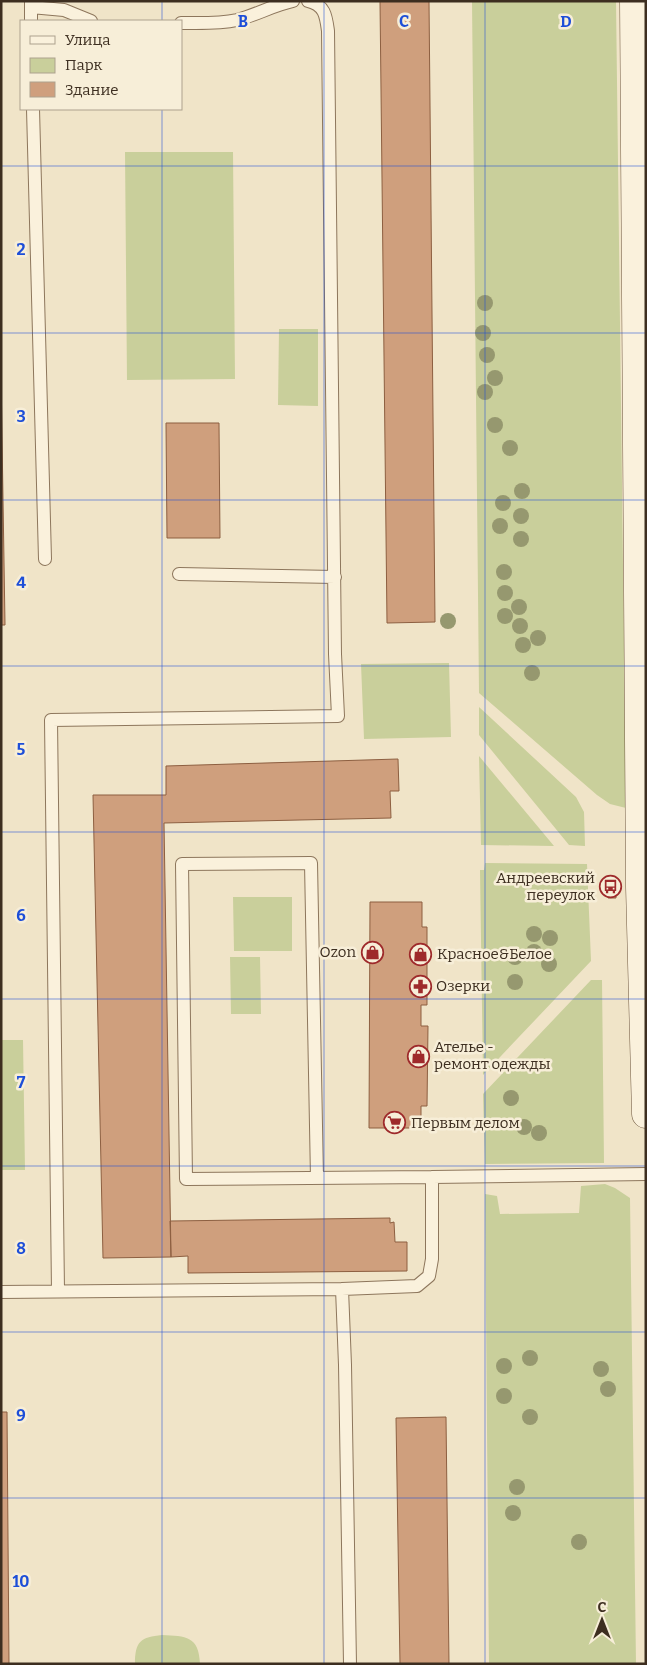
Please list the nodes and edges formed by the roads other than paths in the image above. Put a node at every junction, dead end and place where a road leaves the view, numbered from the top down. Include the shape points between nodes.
1 (293, 1) edge
2 (634, 1) edge
3 (315, 2) edge
4 (31, 4) edge
5 (31, 20) edge
6 (89, 20) edge
7 (182, 23) edge
8 (34, 110) edge
9 (45, 559) dead end
10 (179, 574) dead end
11 (335, 577) junction
12 (646, 1114) edge
13 (646, 1174) edge
14 (432, 1177) junction
15 (317, 1178) junction
16 (342, 1288) junction
17 (58, 1291) junction
18 (1, 1292) edge
19 (350, 1664) edge

1 - 7 lane via 236,20
2 - 12 main road via 640,887
3 - 11 lane via 326,14 328,31
4 - 5 lane
4 - 6 lane via 64,10
8 - 9 lane
10 - 11 lane
11 - 17 lane via 338,716 51,720
13 - 14 lane
14 - 15 lane
14 - 16 lane via 429,1276 417,1286
15 - 15 lane via 186,1179 182,864 312,863
16 - 17 lane
16 - 19 lane
17 - 18 lane

